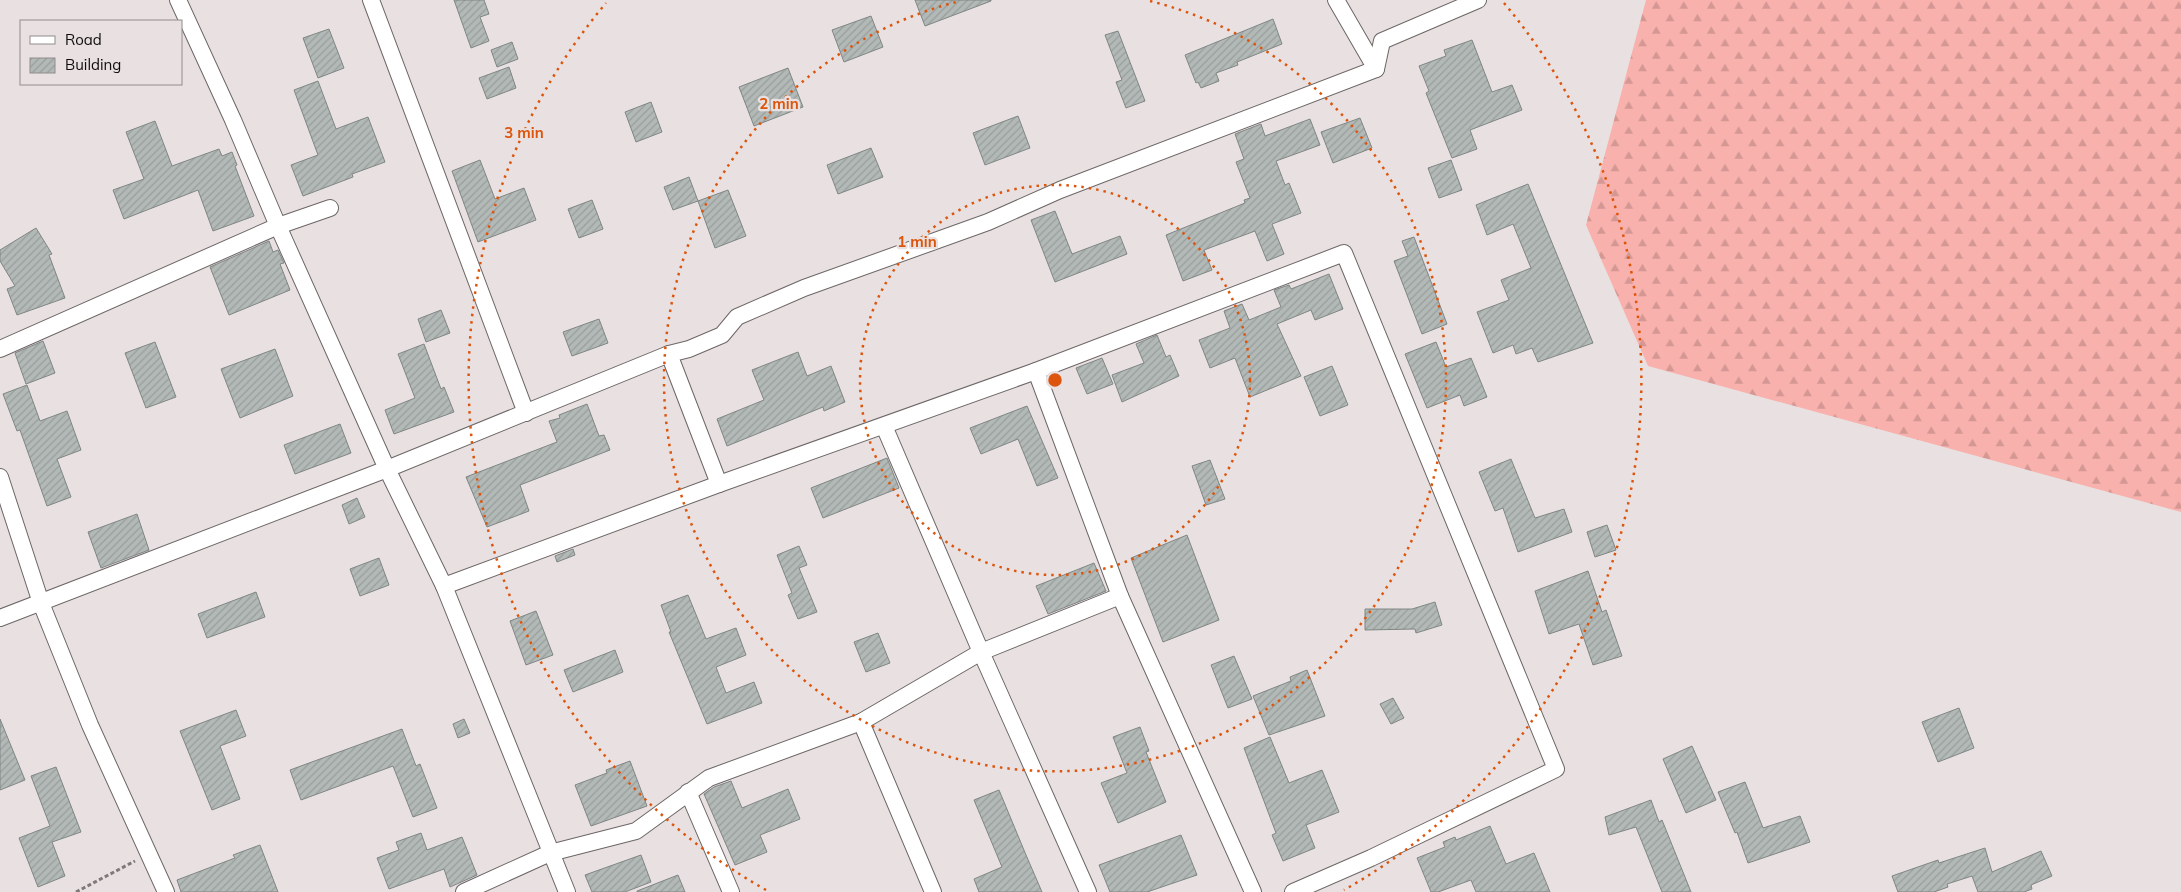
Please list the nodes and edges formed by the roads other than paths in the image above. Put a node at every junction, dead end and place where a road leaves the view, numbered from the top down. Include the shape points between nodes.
1 (178, 0) edge
2 (372, 0) edge
3 (1336, 0) edge
4 (1478, 0) edge
5 (1376, 69) junction
6 (330, 208) dead end
7 (278, 226) junction
8 (0, 349) edge
9 (669, 354) junction
10 (1036, 371) junction
11 (526, 413) junction
12 (884, 426) junction
13 (387, 469) junction
14 (0, 477) edge
15 (719, 484) junction
16 (444, 586) junction
17 (1120, 596) junction
18 (41, 603) junction
19 (0, 618) edge
20 (981, 652) junction
21 (861, 722) junction
22 (688, 792) junction
23 (550, 853) junction
24 (166, 892) edge
25 (464, 892) edge
26 (567, 892) edge
27 (731, 892) edge
28 (933, 892) edge
29 (1088, 892) edge
30 (1253, 892) edge
31 (1293, 892) edge

1 - 7 street
2 - 11 street
3 - 5 street
4 - 5 street via 1382,41
5 - 9 street via 1060,190 988,222 804,288 737,317 722,335
6 - 7 street
7 - 8 street
7 - 13 street
9 - 11 street
9 - 15 street
10 - 12 street
10 - 17 street
10 - 31 street via 1344,253 1556,769
11 - 13 street
12 - 15 street
12 - 20 street
13 - 16 street
13 - 18 street
14 - 18 street
15 - 16 street
16 - 23 street
17 - 20 street
17 - 30 street
18 - 19 street
18 - 24 street via 90,725
20 - 21 street
20 - 29 street
21 - 22 street via 709,778
21 - 28 street
22 - 23 street via 636,831
22 - 27 street
23 - 25 street
23 - 26 street

